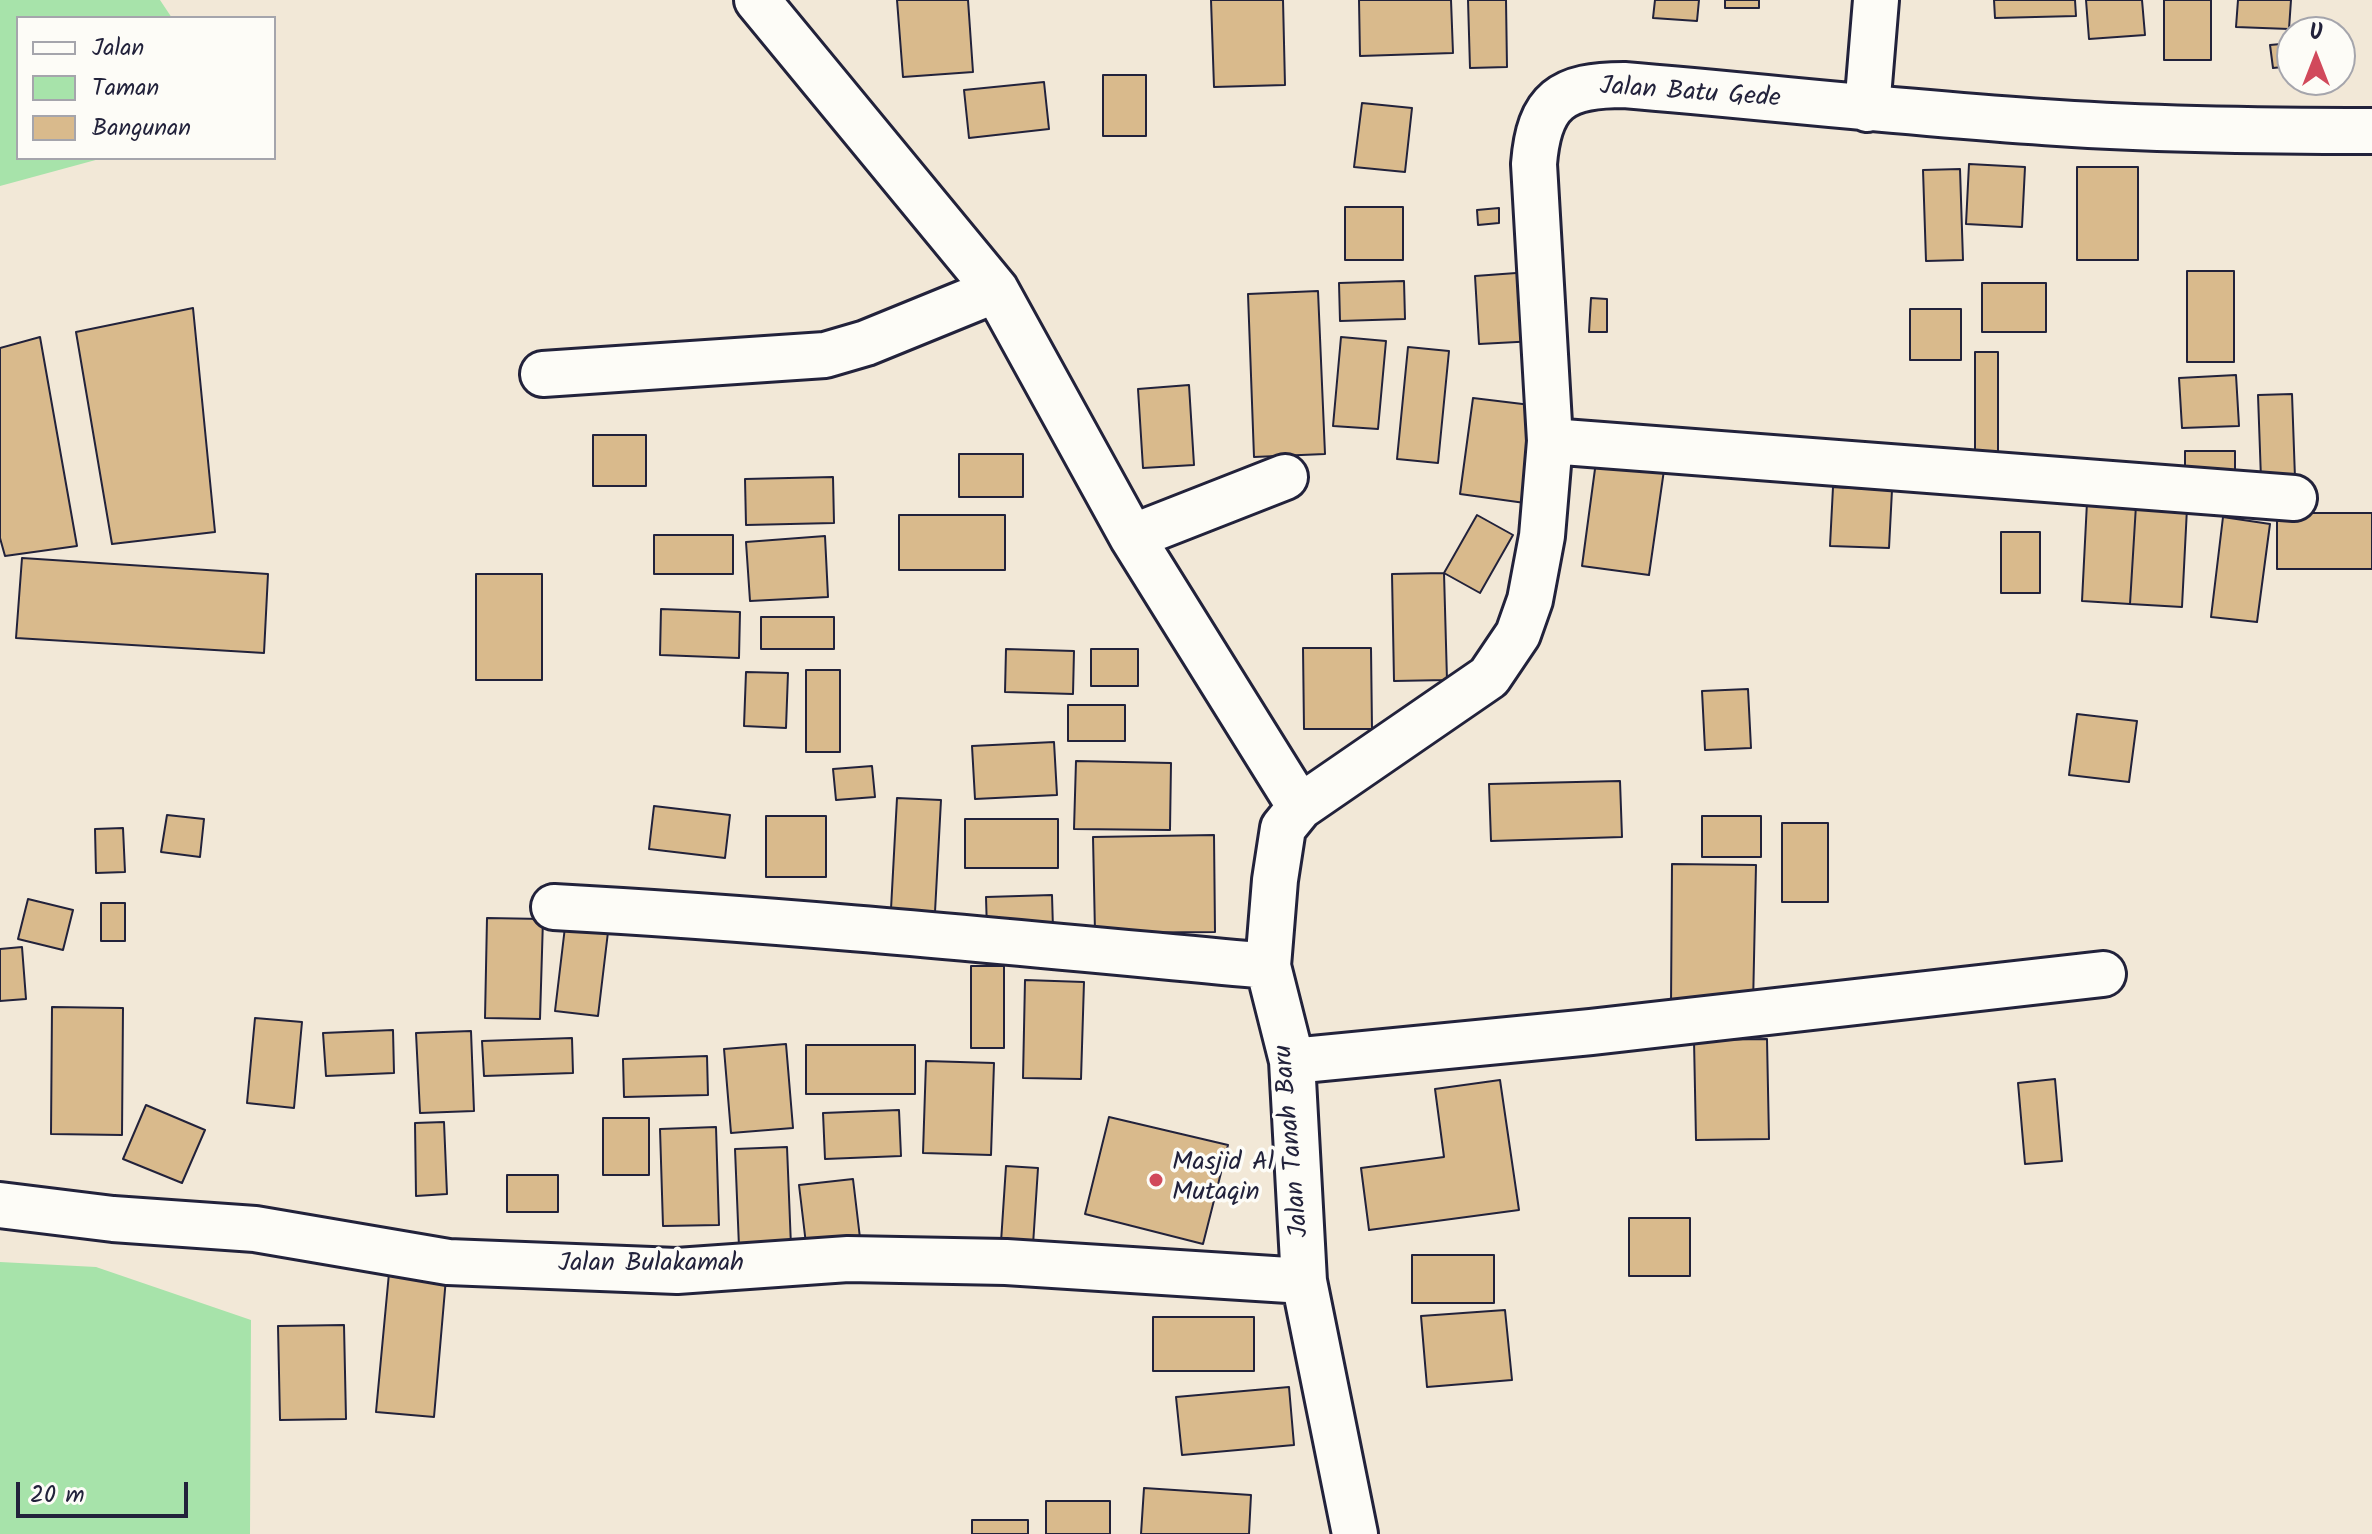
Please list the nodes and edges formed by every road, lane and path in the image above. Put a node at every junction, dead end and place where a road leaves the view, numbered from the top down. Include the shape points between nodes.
1 (757, 0) edge
2 (1876, 0) edge
3 (1867, 109) junction
4 (2372, 131) edge
5 (996, 290) junction
6 (543, 374) dead end
7 (1550, 441) junction
8 (1285, 477) dead end
9 (2294, 498) dead end
10 (1132, 537) junction
11 (1489, 677) joint
12 (1300, 807) junction
13 (554, 907) dead end
14 (1268, 966) junction
15 (2103, 974) dead end
16 (1292, 1061) junction
17 (0, 1205) edge
18 (1304, 1281) junction
19 (1355, 1534) edge

1 - 5 street
2 - 3 street
3 - 4 street, Jalan Batu Gede via 2179,130
3 - 7 street, Jalan Batu Gede via 1624,85 1574,91 1555,101 1544,116 1534,164
5 - 6 street via 825,355
5 - 10 street
7 - 9 street
7 - 11 street, Jalan Batu Gede via 1530,600 1518,634
8 - 10 street
10 - 12 street
11 - 12 street, Jalan Tanah Baru
12 - 14 street, Jalan Tanah Baru via 1283,828
13 - 14 street via 896,930
14 - 16 street, Jalan Tanah Baru
15 - 16 street
16 - 18 street, Jalan Tanah Baru
17 - 18 street, Jalan Bulakamah via 255,1229 448,1262 677,1271 848,1259 1006,1262
18 - 19 street, Jalan Tanah Baru

